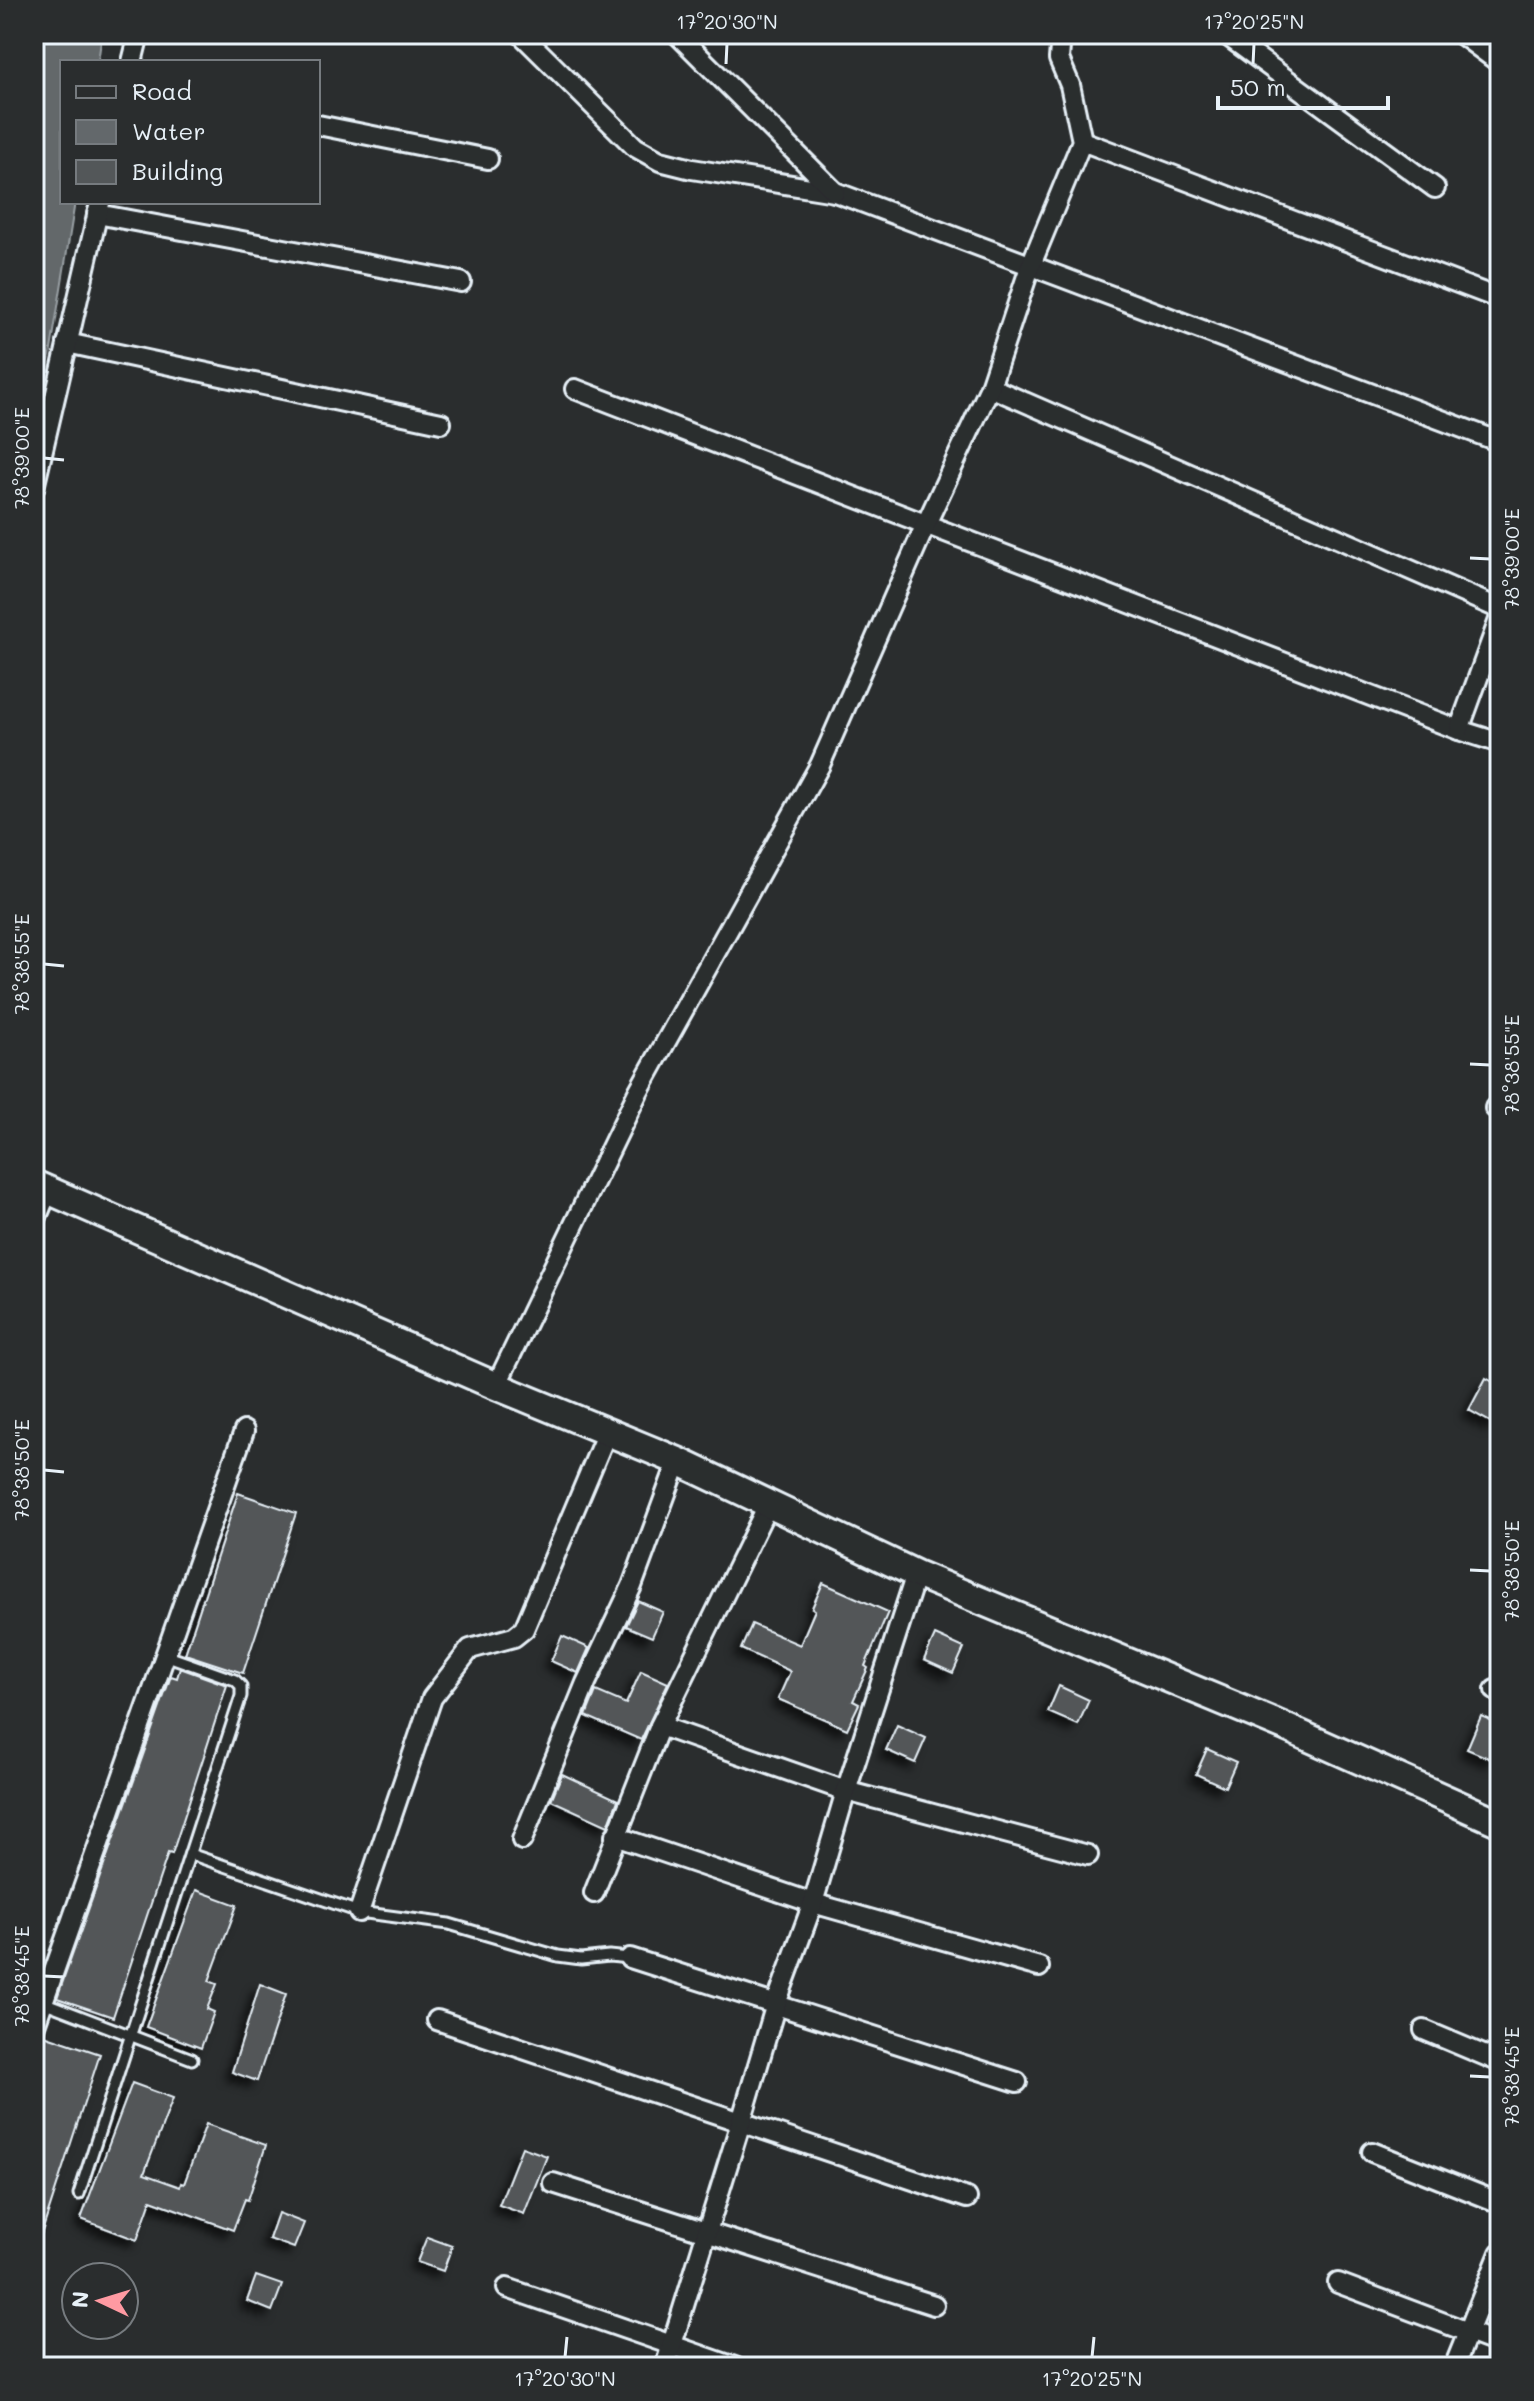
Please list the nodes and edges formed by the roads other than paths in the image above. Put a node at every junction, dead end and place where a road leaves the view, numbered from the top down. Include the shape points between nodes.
1 (139, 34) edge
2 (521, 34) edge
3 (677, 34) edge
4 (1061, 34) edge
5 (1225, 34) edge
6 (1461, 34) edge
7 (132, 60) edge
8 (1500, 63) edge
9 (320, 125) edge
10 (1082, 141) junction
11 (488, 159) dead end
12 (1435, 188) dead end
13 (835, 192) junction
14 (99, 208) edge
15 (1030, 267) junction
16 (461, 282) dead end
17 (1500, 299) edge
18 (67, 343) junction
19 (990, 387) junction
20 (575, 389) dead end
21 (441, 423) dead end
22 (1500, 442) edge
23 (34, 488) edge
24 (926, 524) junction
25 (1500, 609) edge
26 (1500, 617) edge
27 (1459, 730) junction
28 (1500, 743) edge
29 (43, 1188) edge
30 (34, 1235) edge
31 (496, 1386) junction
32 (244, 1431) dead end
33 (607, 1432) junction
34 (678, 1461) junction
35 (768, 1505) junction
36 (916, 1574) junction
37 (165, 1655) junction
38 (660, 1726) junction
39 (846, 1791) junction
40 (1500, 1823) edge
41 (615, 1836) junction
42 (522, 1840) dead end
43 (190, 1854) junction
44 (1088, 1855) dead end
45 (594, 1893) dead end
46 (813, 1903) junction
47 (359, 1912) junction
48 (630, 1958) joint
49 (1039, 1967) dead end
50 (43, 2002) junction
51 (776, 2004) junction
52 (437, 2020) dead end
53 (34, 2028) edge
54 (1424, 2030) dead end
55 (131, 2035) junction
56 (192, 2059) dead end
57 (1500, 2062) edge
58 (1017, 2082) dead end
59 (741, 2122) junction
60 (1372, 2152) dead end
61 (553, 2183) dead end
62 (79, 2194) dead end
63 (967, 2198) dead end
64 (1500, 2203) edge
65 (707, 2233) junction
66 (1500, 2253) edge
67 (1338, 2283) dead end
68 (507, 2288) dead end
69 (934, 2305) dead end
70 (1469, 2331) junction
71 (1500, 2344) edge
72 (672, 2345) junction
73 (665, 2367) edge
74 (735, 2367) edge
75 (1454, 2367) edge

1 - 7 street
2 - 13 street via 635,147 660,161
3 - 13 street
4 - 10 street via 1059,59
5 - 12 street
6 - 8 street
9 - 11 street
10 - 15 street
10 - 17 street
13 - 15 street
14 - 16 street
14 - 18 street
15 - 19 street
15 - 22 street
18 - 21 street
18 - 23 street
19 - 24 street
19 - 25 street
20 - 24 street
24 - 27 street
24 - 31 street via 820,765 639,1090
26 - 27 street
27 - 28 street
29 - 30 lane
29 - 31 street
31 - 33 street
32 - 37 street
33 - 34 street
33 - 47 street via 524,1629 514,1637 470,1649 432,1698
34 - 35 street
34 - 42 street via 632,1586
35 - 36 street
35 - 38 street
36 - 39 street
36 - 40 street
37 - 43 lane via 241,1686
37 - 50 street
38 - 39 street
38 - 41 street
39 - 44 street
39 - 46 street
41 - 45 street
41 - 46 street
43 - 47 lane
43 - 55 lane
46 - 49 street
46 - 51 street
47 - 48 lane via 449,1924 558,1956
48 - 51 street
50 - 53 street
50 - 55 lane
51 - 58 street
51 - 59 street
52 - 59 street
54 - 57 street
55 - 56 lane
55 - 62 lane
59 - 63 street
59 - 65 street
60 - 64 street
61 - 65 street
65 - 69 street
65 - 72 street
66 - 70 street
67 - 70 street
68 - 72 street
70 - 71 street
70 - 75 street
72 - 73 street
72 - 74 street

